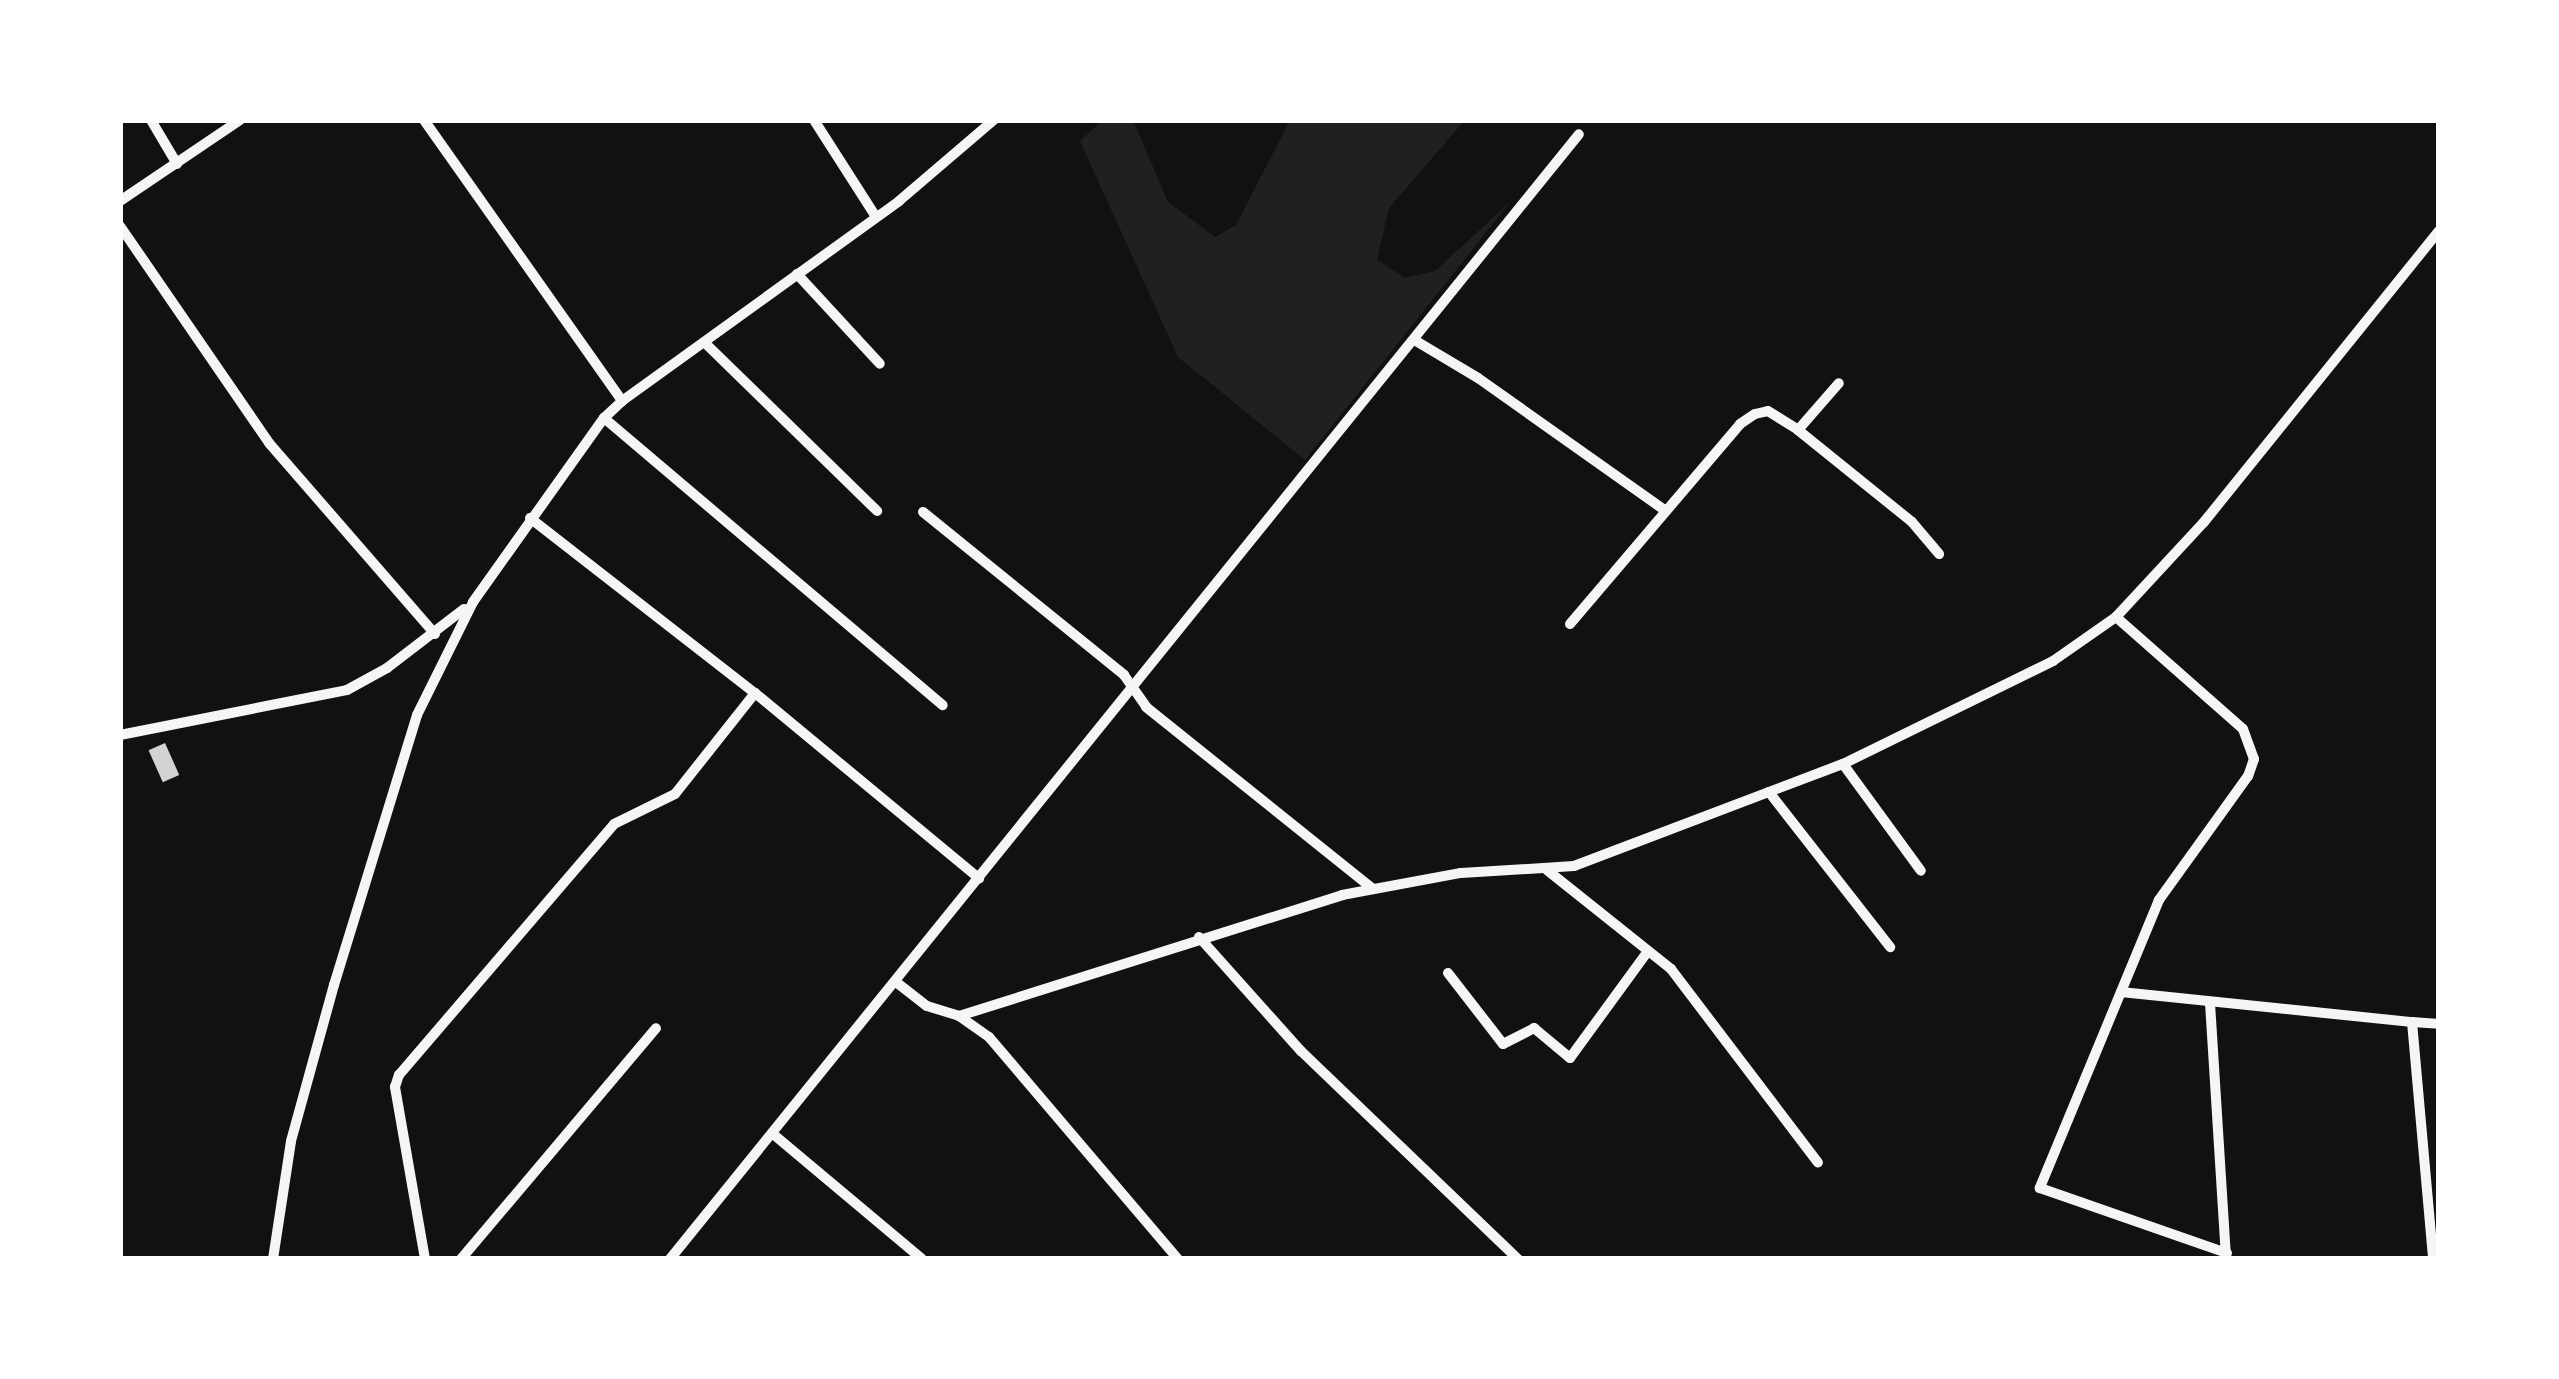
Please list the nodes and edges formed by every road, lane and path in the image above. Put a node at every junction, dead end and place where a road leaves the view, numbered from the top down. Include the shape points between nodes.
1 (151, 120) edge
2 (240, 120) edge
3 (424, 120) edge
4 (814, 120) edge
5 (994, 120) edge
6 (1579, 134) dead end
7 (177, 164) junction
8 (120, 201) edge
9 (876, 217) junction
10 (120, 226) edge
11 (2439, 231) edge
12 (797, 274) junction
13 (704, 341) junction
14 (1416, 341) junction
15 (880, 364) dead end
16 (1839, 382) dead end
17 (622, 401) junction
18 (604, 418) junction
19 (1798, 430) junction
20 (877, 511) dead end
21 (1666, 511) junction
22 (922, 512) dead end
23 (530, 518) junction
24 (1939, 554) dead end
25 (473, 602) junction
26 (2116, 617) junction
27 (1570, 624) dead end
28 (435, 634) junction
29 (1131, 688) junction
30 (755, 693) junction
31 (944, 705) dead end
32 (120, 735) edge
33 (1843, 764) junction
34 (1768, 792) junction
35 (1547, 870) junction
36 (1921, 871) dead end
37 (979, 878) junction
38 (1372, 888) junction
39 (1199, 938) junction
40 (1890, 946) dead end
41 (1648, 951) junction
42 (1448, 973) dead end
43 (896, 982) junction
44 (2121, 992) junction
45 (2210, 1003) junction
46 (959, 1016) junction
47 (2412, 1022) junction
48 (2439, 1024) edge
49 (656, 1028) dead end
50 (772, 1134) junction
51 (1818, 1162) dead end
52 (2226, 1256) edge
53 (273, 1259) edge
54 (425, 1259) edge
55 (461, 1259) edge
56 (670, 1259) edge
57 (922, 1259) edge
58 (1178, 1259) edge
59 (1518, 1259) edge
60 (2433, 1259) edge

1 - 7 street
2 - 7 street
3 - 17 street
4 - 9 street
5 - 9 street
6 - 14 street
7 - 8 street
9 - 12 street
10 - 28 street via 268,443
11 - 26 street via 2204,522
12 - 13 street
12 - 15 street
13 - 17 street
13 - 20 street
14 - 21 street
14 - 29 street
16 - 19 street
17 - 18 street
18 - 23 street
18 - 31 street
19 - 21 street via 1768,411 1755,414
19 - 24 street via 1912,522
21 - 27 street
22 - 29 street
23 - 25 street
23 - 30 street
25 - 28 street
25 - 53 street via 417,715 341,963 291,1141
26 - 33 street via 2053,661
26 - 44 street via 2243,729 2254,759 2159,900
28 - 32 street via 347,690
29 - 37 street
29 - 38 street
30 - 37 street
30 - 54 street via 675,794 614,824 399,1075
33 - 34 street
33 - 36 street
34 - 35 street
34 - 40 street
35 - 38 street
35 - 41 street
37 - 43 street
38 - 39 street
39 - 46 street
39 - 59 street via 1301,1051
41 - 42 street via 1570,1058 1534,1028 1503,1044
41 - 51 street via 1671,969
43 - 46 street via 927,1006
43 - 50 street
44 - 45 street
44 - 52 street via 2040,1188
45 - 47 street
45 - 52 street
46 - 58 street via 989,1037
47 - 48 street
47 - 60 street
49 - 55 street
50 - 56 street
50 - 57 street

